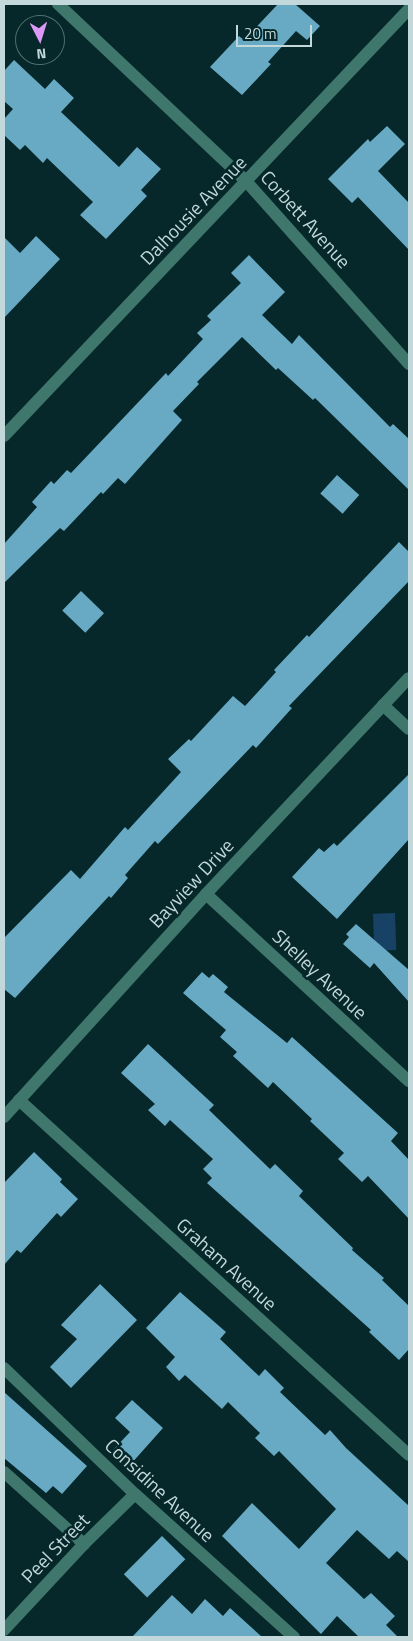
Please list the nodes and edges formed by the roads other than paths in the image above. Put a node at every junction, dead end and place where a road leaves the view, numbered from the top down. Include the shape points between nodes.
1 (58, 4) edge
2 (409, 9) edge
3 (246, 181) junction
4 (409, 364) edge
5 (4, 436) edge
6 (409, 678) edge
7 (383, 705) junction
8 (409, 729) edge
9 (206, 894) junction
10 (409, 1081) edge
11 (20, 1100) junction
12 (4, 1117) edge
13 (4, 1368) edge
14 (409, 1455) edge
15 (4, 1472) edge
16 (134, 1494) junction
17 (84, 1544) junction
18 (4, 1630) edge
19 (294, 1637) edge

1 - 3 street, Corbett Avenue
2 - 3 street, Dalhousie Avenue
3 - 4 street, Corbett Avenue
3 - 5 street, Dalhousie Avenue
6 - 7 street, Bayview Drive
7 - 8 street
7 - 9 street, Bayview Drive
9 - 10 street, Shelley Avenue
9 - 11 street, Bayview Drive
11 - 12 street, Bayview Drive
11 - 14 street, Graham Avenue
13 - 16 street, Considine Avenue
15 - 17 street
16 - 17 street, Peel Street
16 - 19 street, Considine Avenue
17 - 18 street, Peel Street

